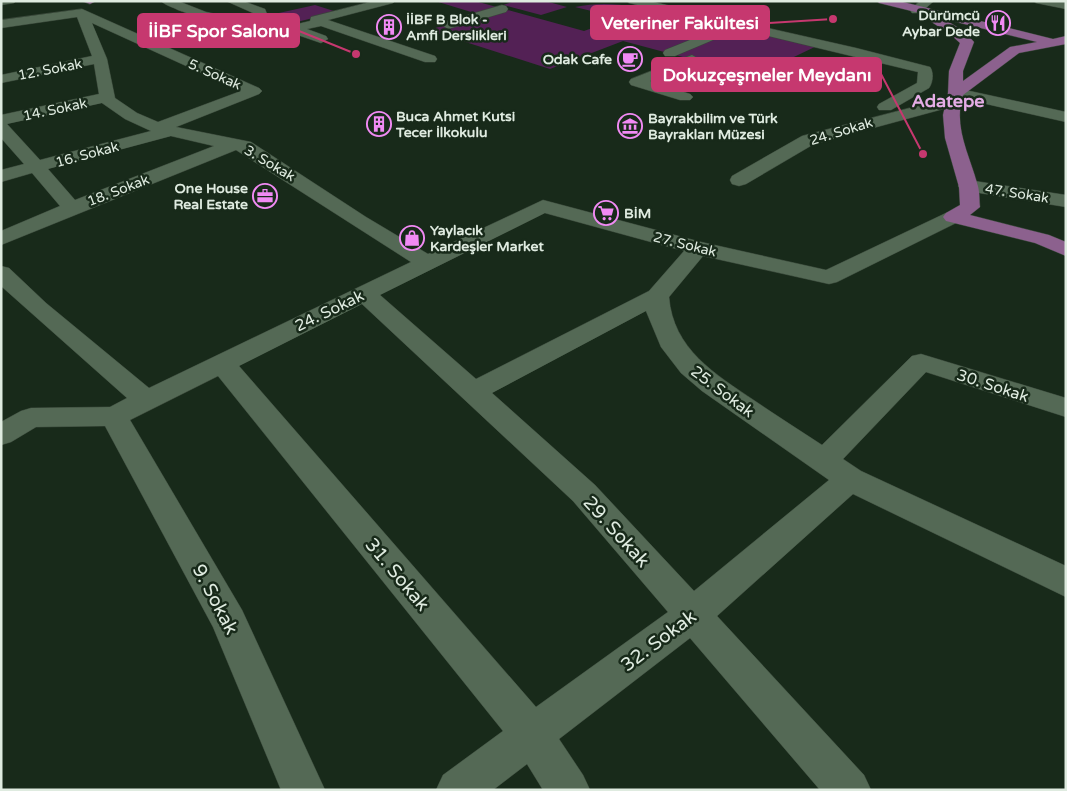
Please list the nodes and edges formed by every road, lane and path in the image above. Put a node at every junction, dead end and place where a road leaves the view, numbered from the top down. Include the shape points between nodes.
1 (10, 1) edge
2 (102, 1) edge
3 (167, 1) edge
4 (232, 1) edge
5 (389, 1) edge
6 (633, 1) edge
7 (883, 1) edge
8 (928, 1) edge
9 (1040, 1) edge
10 (1, 2) edge
11 (332, 3) dead end
12 (484, 4) dead end
13 (1066, 6) edge
14 (86, 7) edge
15 (354, 10) junction
16 (922, 13) junction
17 (322, 22) junction
18 (1, 24) edge
19 (448, 24) dead end
20 (737, 26) junction
21 (321, 39) dead end
22 (1062, 43) edge
23 (100, 59) junction
24 (430, 59) dead end
25 (1, 79) edge
26 (108, 97) junction
27 (685, 97) dead end
28 (954, 98) junction
29 (885, 106) dead end
30 (1066, 117) edge
31 (1, 120) edge
32 (1, 126) edge
33 (165, 130) junction
34 (235, 144) junction
35 (36, 167) junction
36 (1, 176) edge
37 (739, 180) dead end
38 (968, 186) junction
39 (1066, 201) edge
40 (543, 206) joint
41 (72, 208) junction
42 (953, 218) junction
43 (1, 239) edge
44 (698, 248) junction
45 (1066, 250) edge
46 (428, 263) junction
47 (1, 273) edge
48 (364, 293) junction
49 (657, 296) junction
50 (921, 362) joint
51 (222, 363) junction
52 (473, 392) junction
53 (146, 400) junction
54 (1066, 408) edge
55 (114, 416) junction
56 (1, 435) edge
57 (836, 471) junction
58 (1066, 582) edge
59 (692, 615) junction
60 (532, 734) junction
61 (303, 790) edge
62 (458, 790) edge
63 (568, 790) edge
64 (849, 790) edge

1 - 10 street
2 - 14 street via 84,10
3 - 4 street via 221,21 244,20 261,14
5 - 15 street
6 - 20 street
7 - 16 main road
8 - 16 street
9 - 13 street
11 - 15 street
12 - 19 street via 502,9
14 - 18 street
14 - 23 street
14 - 33 street, 5. Sokak via 254,91
15 - 17 street via 315,20
16 - 22 main road
16 - 28 main road via 955,31 967,42 956,71
17 - 21 street via 293,29
17 - 24 street
20 - 27 street via 670,54 692,59 636,82
20 - 29 street via 925,70 924,85
22 - 28 main road via 1006,58
23 - 25 street, 12. Sokak
23 - 26 street
26 - 31 street, 14. Sokak
26 - 33 street, 3. Sokak via 131,116
28 - 30 street
28 - 37 street, 24. Sokak via 808,140
28 - 38 main road via 952,135
32 - 35 street
33 - 34 street, 3. Sokak
33 - 35 street, 16. Sokak
34 - 41 street, 18. Sokak
34 - 46 street, 3. Sokak via 246,146
35 - 36 street, 16. Sokak
35 - 41 street
38 - 39 street, 47. Sokak
38 - 42 main road via 970,207
40 - 44 street, 27. Sokak
40 - 46 street, 24. Sokak
41 - 43 street, 18. Sokak
42 - 44 street, 27. Sokak via 829,277
42 - 45 main road via 1042,239
44 - 49 street
46 - 48 street, 24. Sokak
47 - 53 street
48 - 51 street, 24. Sokak
48 - 52 street, 29. Sokak
49 - 52 street
49 - 57 street, 25. Sokak via 658,313 674,347 690,367
50 - 54 street, 30. Sokak
50 - 57 street, 32. Sokak
51 - 53 street, 24. Sokak
51 - 60 street, 31. Sokak
52 - 59 street, 29. Sokak via 584,493
53 - 55 street, 24. Sokak
55 - 56 street via 32,418
55 - 61 street, 9. Sokak via 229,621
57 - 58 street, 25. Sokak
57 - 59 street, 32. Sokak
59 - 60 street, 32. Sokak
59 - 64 street, 29. Sokak
60 - 62 street, 32. Sokak
60 - 63 street, 31. Sokak

